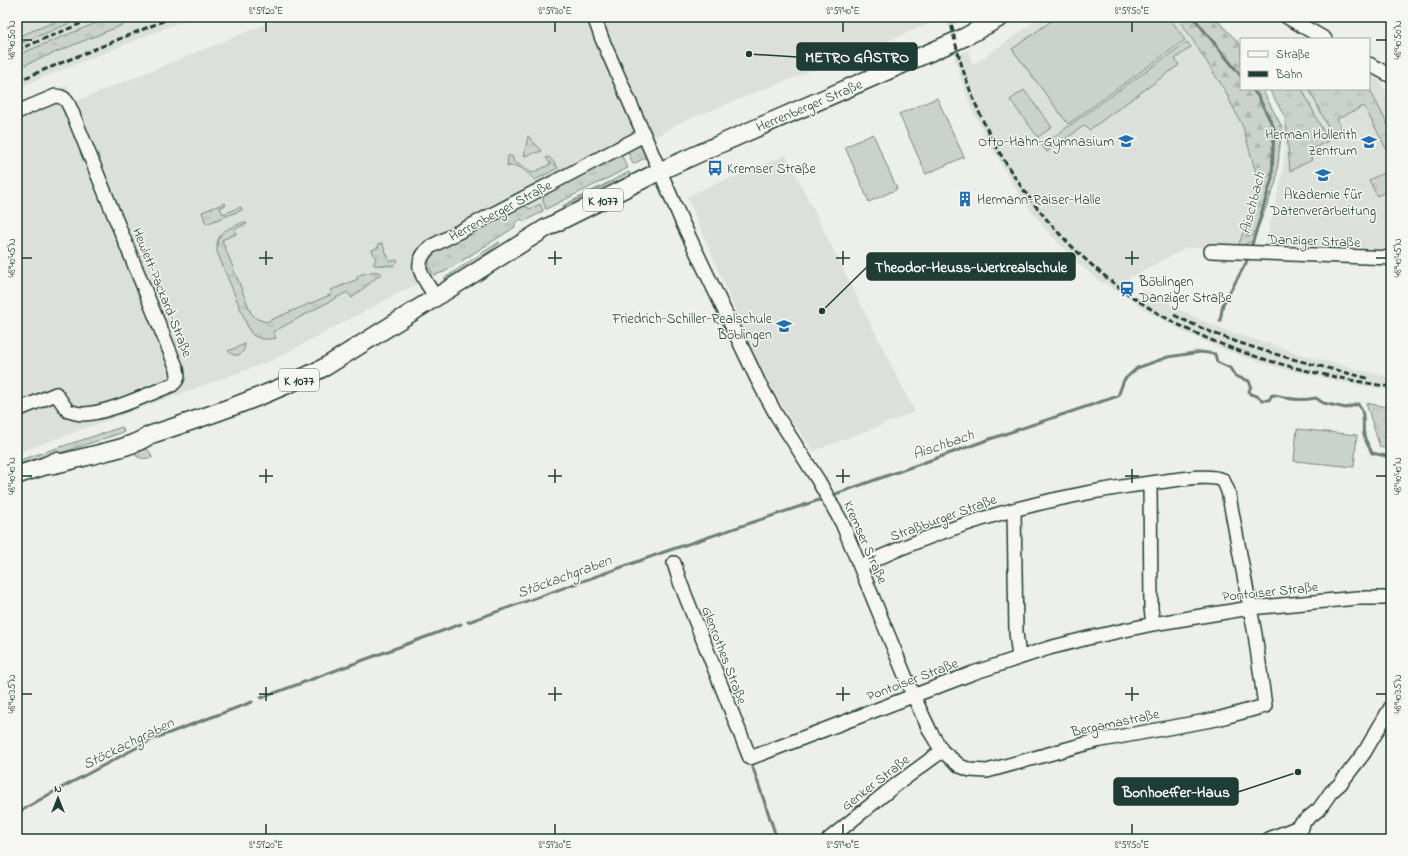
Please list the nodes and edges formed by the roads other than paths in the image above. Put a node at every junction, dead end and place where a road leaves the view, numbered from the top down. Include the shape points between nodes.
1 (594, 17) edge
2 (1001, 17) edge
3 (1287, 17) edge
4 (1323, 38) edge
5 (1370, 65) edge
6 (1391, 76) edge
7 (17, 112) edge
8 (644, 135) junction
9 (660, 171) junction
10 (1211, 251) dead end
11 (1391, 258) edge
12 (436, 298) junction
13 (17, 410) edge
14 (17, 475) edge
15 (1150, 483) junction
16 (1014, 510) junction
17 (674, 563) dead end
18 (861, 566) junction
19 (1391, 598) edge
20 (1250, 608) junction
21 (1153, 624) junction
22 (1019, 658) junction
23 (913, 695) junction
24 (1391, 707) edge
25 (942, 751) junction
26 (750, 758) joint
27 (1303, 824) junction
28 (829, 839) edge
29 (1269, 839) edge
30 (1298, 839) edge

1 - 8 street
2 - 9 main road, Herrenberger Straße / K 1077 via 965,37
3 - 4 street
5 - 6 street
7 - 13 street, Hewlett-Packard-Straße via 55,96 65,98 76,119 179,376 172,385 97,412 82,414 68,411 56,394
8 - 9 street
8 - 12 street, Herrenberger Straße via 430,247 423,253 419,262 422,277
9 - 12 main road, Herrenberger Straße / K 1077 via 546,228
9 - 18 street, Kremser Straße via 758,382 828,497
10 - 11 street, Danziger Straße
12 - 14 main road, Herrenberger Straße / K 1077 via 325,367 290,384 218,413 150,435 129,446
15 - 16 street, Straßburger Straße via 1062,497
15 - 20 street, Straßburger Straße via 1214,477 1223,480 1228,491
15 - 21 street
16 - 18 street, Straßburger Straße via 965,524
16 - 22 street, Straßburger Straße via 1016,632
17 - 26 street, Glenrothes Straße
18 - 23 street, Kremser Straße
19 - 20 street, Pontoiser Straße
20 - 21 street, Pontoiser Straße
20 - 25 street, Bergamastraße via 1265,706 1217,719 1096,741 987,771 970,770 960,766
21 - 22 street, Pontoiser Straße via 1088,638
22 - 23 street, Pontoiser Straße
23 - 25 street, Bergamastraße
23 - 26 street, Pontoiser Straße
24 - 27 street via 1364,753 1345,779
25 - 28 street, Genker Straße
27 - 29 street
27 - 30 street

